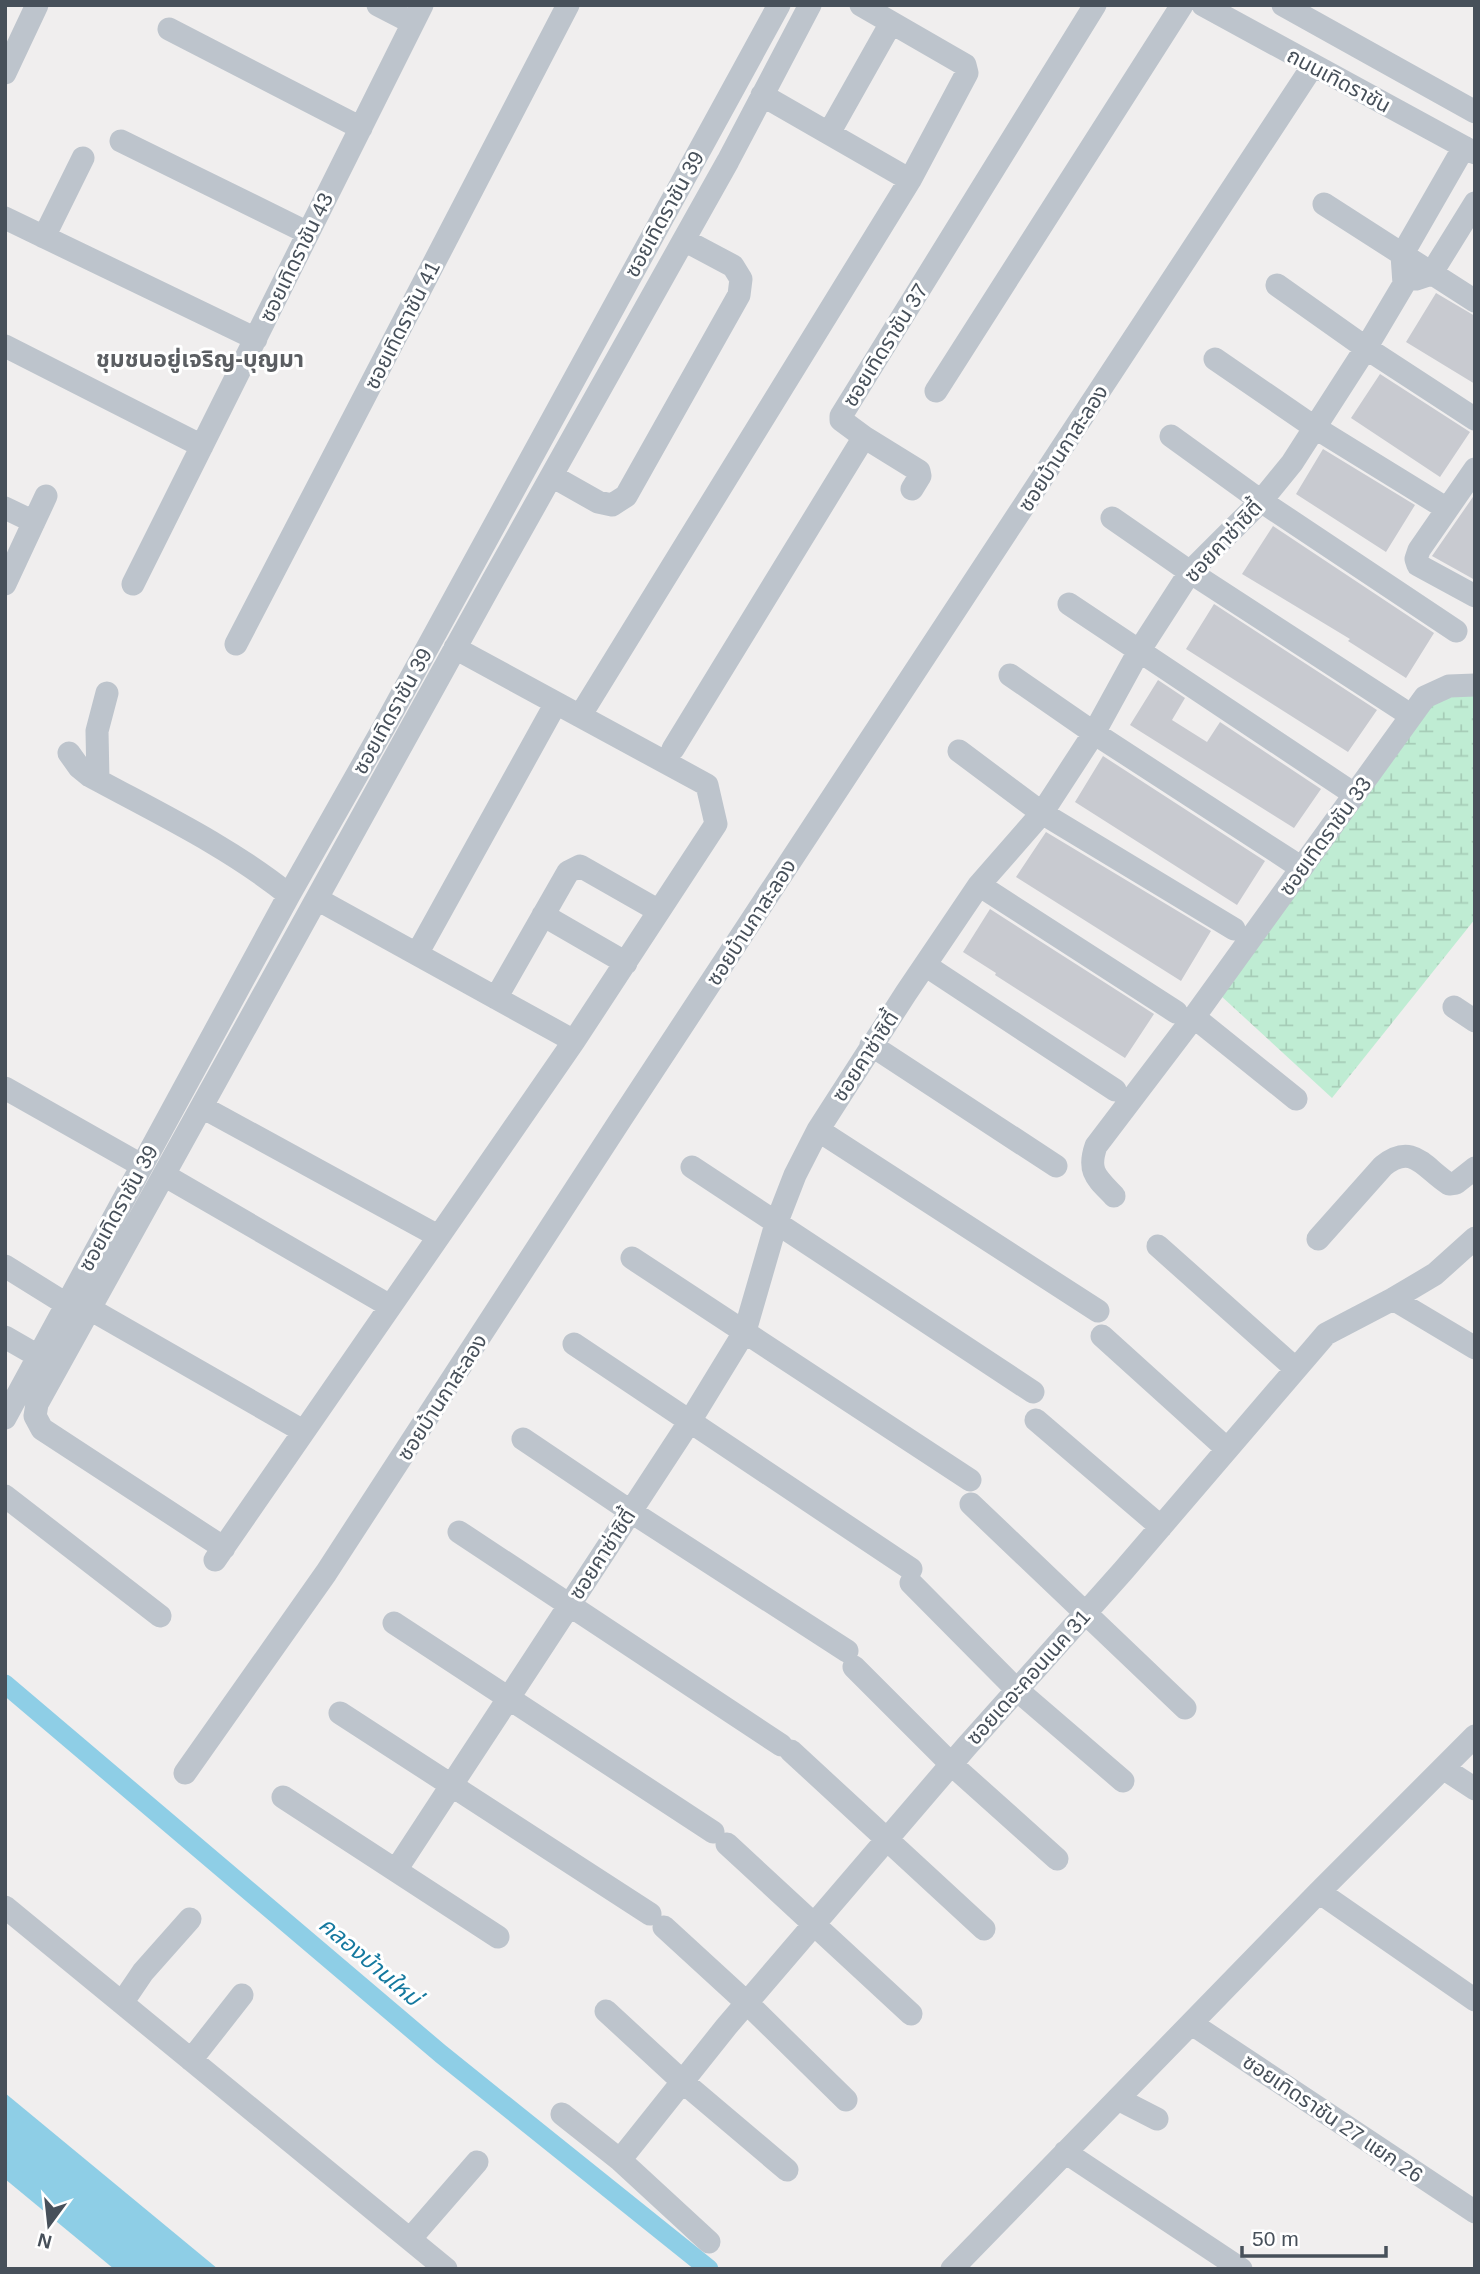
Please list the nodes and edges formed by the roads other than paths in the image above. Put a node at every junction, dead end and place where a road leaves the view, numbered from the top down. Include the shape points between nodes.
1 (37, 5) edge
2 (378, 5) edge
3 (568, 5) edge
4 (779, 5) edge
5 (810, 5) edge
6 (861, 5) edge
7 (1095, 5) edge
8 (1182, 5) edge
9 (1203, 5) edge
10 (1283, 5) edge
11 (418, 14) edge
12 (891, 23) junction
13 (169, 29) dead end
14 (8, 61) edge
15 (1312, 66) junction
16 (762, 95) junction
17 (1475, 112) edge
18 (361, 128) junction
19 (829, 133) junction
20 (121, 141) dead end
21 (1469, 150) edge
22 (83, 158) dead end
23 (910, 180) junction
24 (1475, 203) edge
25 (1324, 204) dead end
26 (5, 218) edge
27 (309, 233) junction
28 (44, 237) junction
29 (684, 240) junction
30 (1402, 254) junction
31 (1431, 274) junction
32 (1404, 284) junction
33 (1277, 285) dead end
34 (1475, 301) edge
35 (256, 338) junction
36 (5, 346) edge
37 (1366, 348) junction
38 (1215, 359) dead end
39 (936, 391) dead end
40 (1475, 419) edge
41 (1314, 427) junction
42 (1171, 436) dead end
43 (864, 437) junction
44 (202, 446) junction
45 (1475, 469) edge
46 (552, 476) junction
47 (912, 489) dead end
48 (46, 496) dead end
49 (1261, 501) junction
50 (1439, 504) dead end
51 (5, 508) edge
52 (1112, 517) dead end
53 (34, 522) junction
54 (1190, 572) junction
55 (5, 584) edge
56 (134, 584) dead end
57 (1475, 596) edge
58 (1069, 604) dead end
59 (1457, 631) dead end
60 (236, 644) dead end
61 (455, 648) junction
62 (1139, 650) junction
63 (1010, 675) dead end
64 (1475, 685) edge
65 (107, 693) dead end
66 (556, 703) junction
67 (1401, 709) dead end
68 (580, 716) junction
69 (1094, 733) junction
70 (674, 749) dead end
71 (959, 751) dead end
72 (69, 753) dead end
73 (98, 780) junction
74 (1345, 788) dead end
75 (1042, 813) junction
76 (1291, 861) dead end
77 (979, 886) junction
78 (289, 895) junction
79 (317, 899) junction
80 (659, 911) junction
81 (543, 915) junction
82 (1234, 929) dead end
83 (417, 954) junction
84 (626, 962) junction
85 (925, 965) junction
86 (496, 998) junction
87 (1454, 1007) dead end
88 (1185, 1014) junction
89 (1475, 1021) edge
90 (573, 1041) junction
91 (871, 1045) junction
92 (5, 1088) edge
93 (1115, 1090) dead end
94 (1296, 1099) dead end
95 (202, 1108) junction
96 (818, 1130) junction
97 (141, 1165) junction
98 (1056, 1166) dead end
99 (692, 1167) dead end
100 (1475, 1168) edge
101 (164, 1175) junction
102 (1114, 1196) dead end
103 (776, 1224) junction
104 (438, 1236) junction
105 (1475, 1238) edge
106 (1318, 1239) dead end
107 (1158, 1246) dead end
108 (632, 1258) dead end
109 (5, 1266) edge
110 (1393, 1299) junction
111 (66, 1304) junction
112 (390, 1306) junction
113 (90, 1309) junction
114 (1098, 1311) dead end
115 (745, 1331) junction
116 (1102, 1336) dead end
117 (5, 1337) edge
118 (574, 1344) dead end
119 (1475, 1348) edge
120 (38, 1356) junction
121 (1296, 1369) junction
122 (1033, 1392) dead end
123 (5, 1418) edge
124 (1036, 1420) dead end
125 (690, 1421) junction
126 (303, 1431) junction
127 (523, 1439) dead end
128 (1227, 1450) junction
129 (970, 1480) dead end
130 (5, 1496) edge
131 (971, 1504) dead end
132 (630, 1511) junction
133 (1161, 1527) junction
134 (459, 1532) dead end
135 (568, 1606) junction
136 (1084, 1613) junction
137 (160, 1616) dead end
138 (394, 1623) dead end
139 (1016, 1689) junction
140 (508, 1698) junction
141 (1185, 1708) dead end
142 (340, 1713) dead end
143 (1475, 1736) edge
144 (951, 1764) junction
145 (1443, 1768) junction
146 (185, 1773) dead end
147 (1124, 1781) dead end
148 (450, 1785) junction
149 (1475, 1788) edge
150 (283, 1797) dead end
151 (888, 1839) junction
152 (1057, 1859) dead end
153 (396, 1870) junction
154 (1319, 1892) junction
155 (5, 1907) edge
156 (190, 1919) dead end
157 (816, 1924) junction
158 (984, 1930) dead end
159 (498, 1937) dead end
160 (242, 1995) dead end
161 (1475, 2000) edge
162 (122, 2003) junction
163 (748, 2004) junction
164 (606, 2011) dead end
165 (911, 2014) dead end
166 (1192, 2024) junction
167 (191, 2060) junction
168 (683, 2082) junction
169 (846, 2099) dead end
170 (1118, 2099) junction
171 (562, 2114) dead end
172 (1157, 2119) dead end
173 (1065, 2152) junction
174 (620, 2160) junction
175 (477, 2162) dead end
176 (787, 2170) dead end
177 (1475, 2212) edge
178 (411, 2238) junction
179 (709, 2242) dead end
180 (446, 2269) edge
181 (952, 2269) edge
182 (1241, 2269) edge

1 - 14 street
2 - 11 street
3 - 60 street, ซอยเทิดราชัน 41
4 - 78 street, ซอยเทิดราชัน 39
5 - 16 street
6 - 12 street
7 - 43 street, ซอยเทิดราชัน 37 via 841,416 841,421
8 - 39 street
9 - 15 street, ถนนเทิดราชัน
10 - 17 street
11 - 18 street, ซอยเทิดราชัน 43
12 - 19 street
12 - 23 street via 967,70
13 - 18 street
15 - 21 street, ถนนเทิดราชัน
15 - 146 street, ซอยบ้านกาสะลอง via 334,1562
16 - 19 street
16 - 29 street
18 - 27 street, ซอยเทิดราชัน 43
19 - 23 street
20 - 27 street
21 - 30 street
22 - 28 street
23 - 68 street
24 - 31 street
25 - 30 street
26 - 28 street
27 - 35 street, ซอยเทิดราชัน 43
28 - 35 street
29 - 46 street
29 - 46 street via 733,266 741,279 739,295 626,496 612,505 598,502
30 - 31 street
30 - 32 street
31 - 32 street
31 - 34 street
32 - 37 street, ซอยคาซ่าซิตี้
33 - 37 street
35 - 44 street, ซอยเทิดราชัน 43
36 - 44 street
37 - 40 street
37 - 41 street, ซอยคาซ่าซิตี้
38 - 41 street
41 - 49 street, ซอยคาซ่าซิตี้
41 - 50 street
42 - 49 street
43 - 47 street via 919,471
43 - 70 street, ซอยเทิดราชัน 37
44 - 56 street, ซอยเทิดราชัน 43
45 - 57 street via 1416,559 1418,565
46 - 61 street
48 - 53 street
49 - 54 street, ซอยคาซ่าซิตี้
49 - 59 street
51 - 53 street
52 - 54 street
53 - 55 street
54 - 62 street, ซอยคาซ่าซิตี้
54 - 67 street
58 - 62 street
61 - 66 street
61 - 79 street
62 - 69 street, ซอยคาซ่าซิตี้
62 - 74 street
63 - 69 street
64 - 88 street, ซอยเทิดราชัน 33 via 1450,685 1425,697
65 - 73 street via 97,731
66 - 68 street
66 - 83 street
68 - 80 street via 707,785 716,824
69 - 75 street, ซอยคาซ่าซิตี้
69 - 76 street
71 - 75 street
72 - 73 street
73 - 78 street via 218,845
75 - 77 street, ซอยคาซ่าซิตี้
75 - 82 street
77 - 85 street, ซอยคาซ่าซิตี้
77 - 88 street
78 - 97 street, ซอยเทิดราชัน 39
79 - 83 street
79 - 95 street
80 - 81 street via 580,866 568,872
80 - 84 street
81 - 84 street
81 - 86 street
83 - 86 street
84 - 90 street
85 - 91 street, ซอยคาซ่าซิตี้
85 - 93 street
86 - 90 street
87 - 89 street
88 - 94 street
88 - 102 street, ซอยเทิดราชัน 33 via 1091,1158 1095,1177
90 - 104 street
91 - 96 street, ซอยคาซ่าซิตี้
91 - 98 street
92 - 97 street
95 - 101 street
95 - 104 street
96 - 103 street, ซอยคาซ่าซิตี้
96 - 114 street
97 - 111 street, ซอยเทิดราชัน 39
99 - 103 street
100 - 106 street via 1449,1184 1415,1159 1395,1156
101 - 112 street
101 - 113 street
103 - 115 street, ซอยคาซ่าซิตี้
103 - 122 street
104 - 112 street
105 - 110 street, ซอยเดอะคอนเนค 31 via 1435,1274
107 - 121 street
108 - 115 street
109 - 111 street
110 - 119 street
110 - 121 street, ซอยเดอะคอนเนค 31 via 1326,1334
111 - 120 street, ซอยเทิดราชัน 39
112 - 126 street
113 - 126 street
113 - 126 street via 37,1404 35,1416 42,1429 219,1554
115 - 125 street, ซอยคาซ่าซิตี้
115 - 129 street
116 - 128 street
117 - 120 street
118 - 125 street
120 - 123 street, ซอยเทิดราชัน 39
121 - 128 street, ซอยเดอะคอนเนค 31
124 - 133 street
125 - 132 street, ซอยคาซ่าซิตี้
125 - 139 street via 911,1576
127 - 132 street
128 - 133 street, ซอยเดอะคอนเนค 31
130 - 137 street
131 - 136 street
132 - 135 street, ซอยคาซ่าซิตี้
132 - 144 street via 850,1659
133 - 136 street, ซอยเดอะคอนเนค 31
134 - 135 street
135 - 140 street, ซอยคาซ่าซิตี้
135 - 151 street via 786,1748
136 - 139 street, ซอยเดอะคอนเนค 31
136 - 141 street
138 - 140 street
139 - 144 street, ซอยเดอะคอนเนค 31
139 - 147 street
140 - 148 street, ซอยคาซ่าซิตี้
140 - 157 street via 720,1838
142 - 148 street
143 - 145 street
144 - 151 street, ซอยเดอะคอนเนค 31
144 - 152 street
145 - 149 street
145 - 154 street
148 - 153 street, ซอยคาซ่าซิตี้
148 - 163 street via 657,1921
150 - 153 street
151 - 157 street, ซอยเดอะคอนเนค 31
151 - 158 street
153 - 159 street
154 - 161 street
154 - 166 street
155 - 162 street
156 - 162 street
157 - 163 street, ซอยเดอะคอนเนค 31
157 - 165 street
160 - 167 street
162 - 167 street
163 - 168 street, ซอยเดอะคอนเนค 31
163 - 169 street
164 - 168 street
166 - 170 street
166 - 177 street, ซอยเทิดราชัน 27 แยก 26
167 - 178 street
168 - 174 street, ซอยเดอะคอนเนค 31
168 - 176 street
170 - 172 street
170 - 173 street
171 - 174 street
173 - 181 street
173 - 182 street
174 - 179 street
175 - 178 street
178 - 180 street

